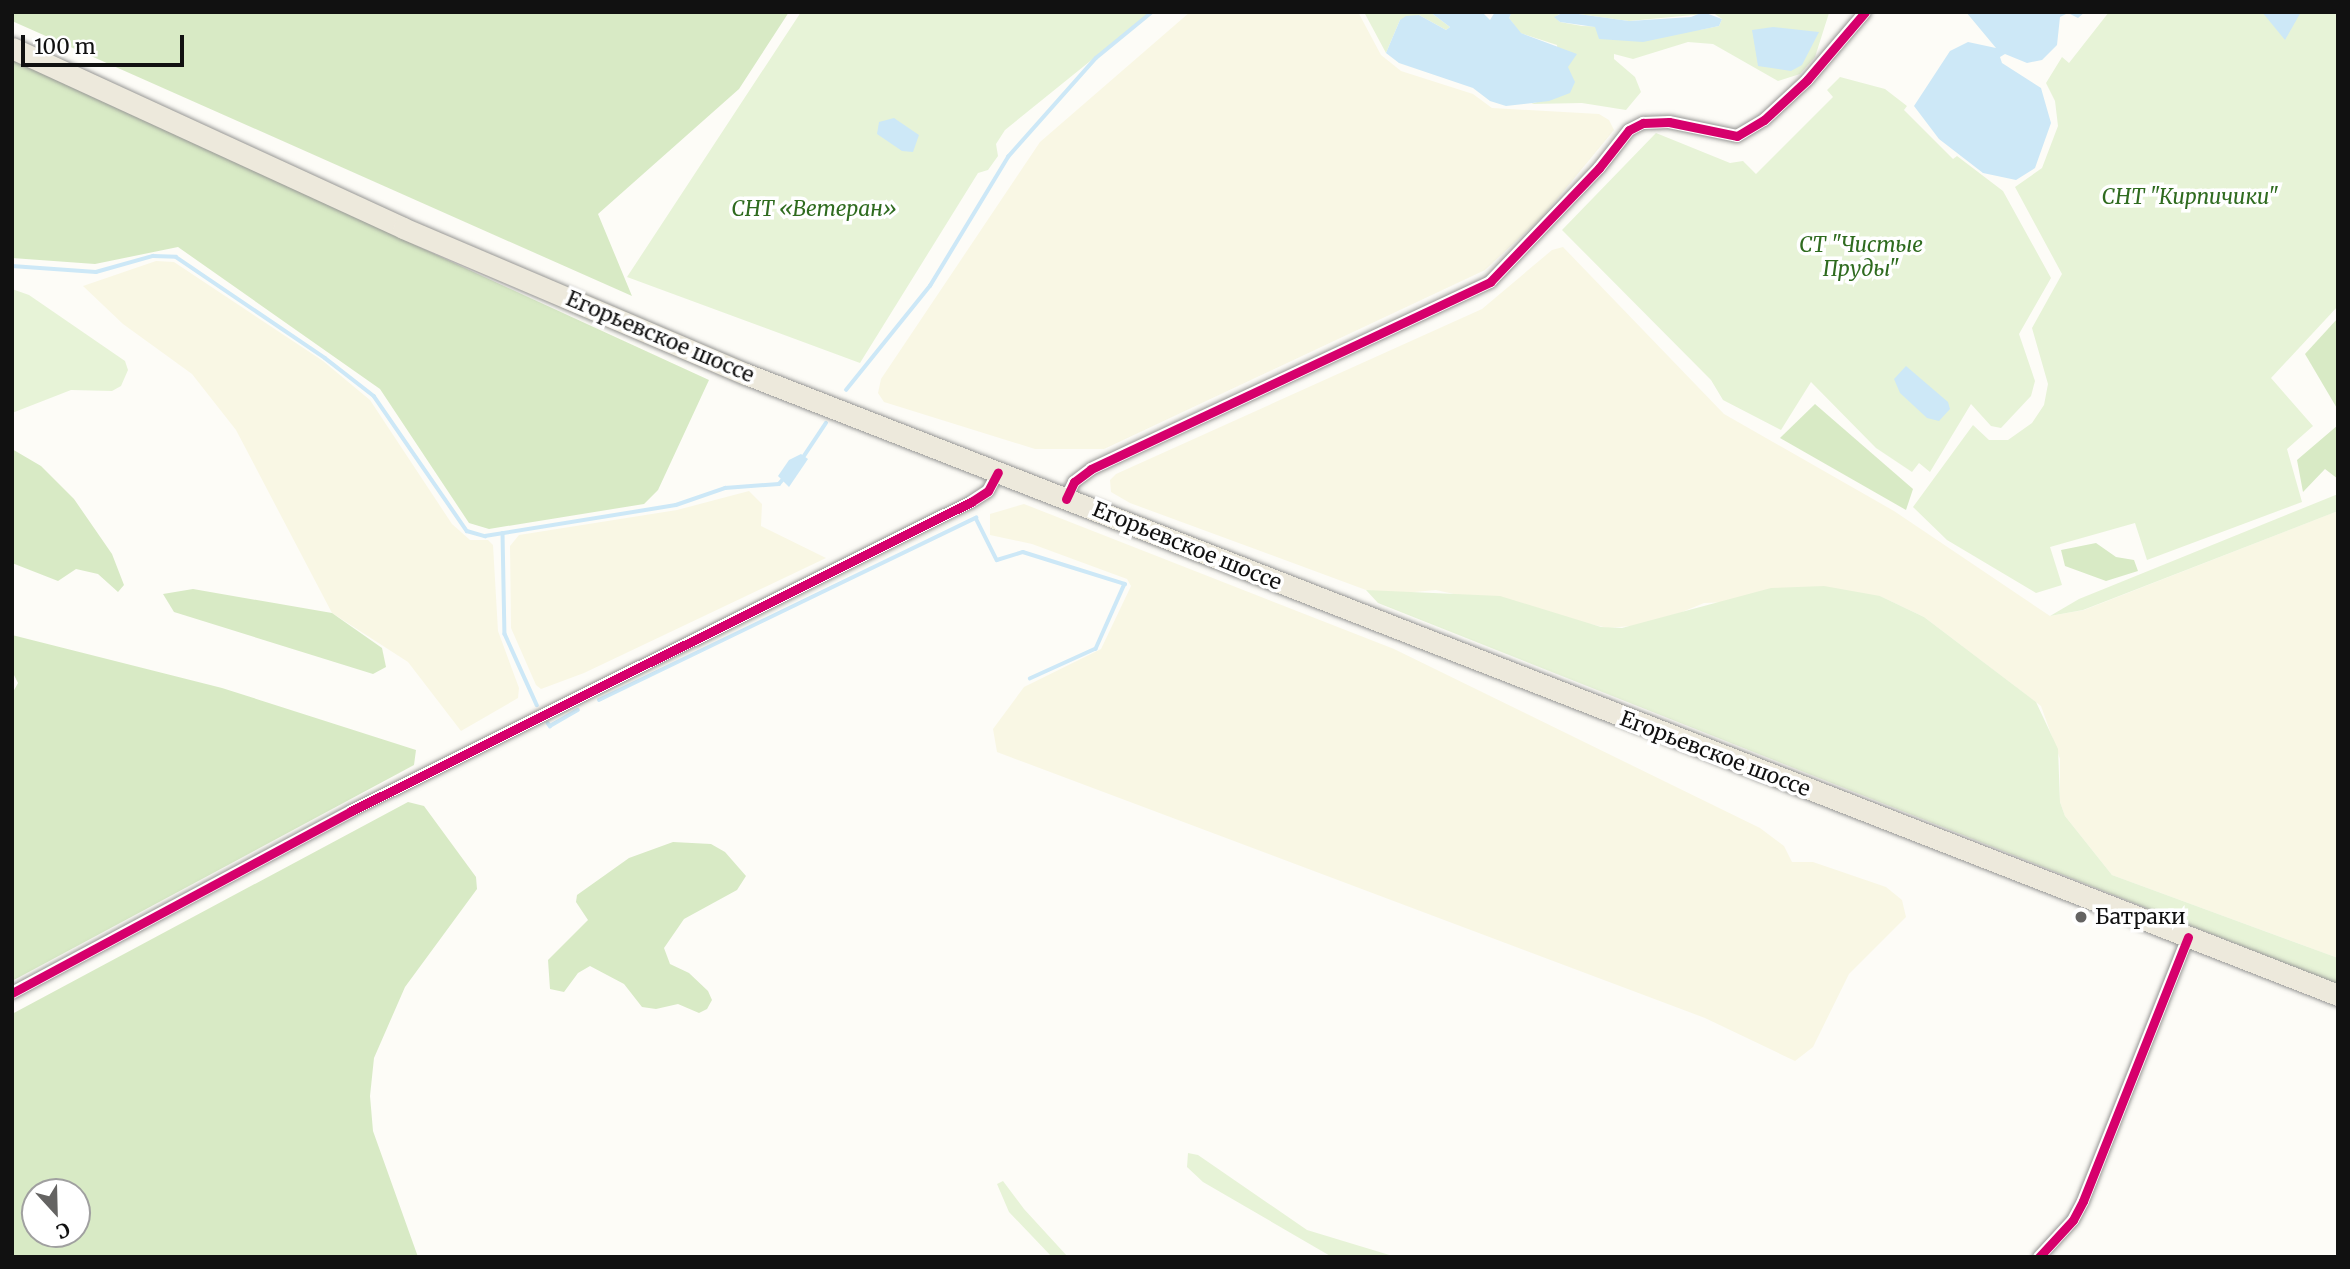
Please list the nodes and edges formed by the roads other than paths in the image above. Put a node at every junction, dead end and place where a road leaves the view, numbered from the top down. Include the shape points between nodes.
1 (1865, 12) edge
2 (12, 48) edge
3 (998, 472) junction
4 (1066, 499) junction
5 (2188, 937) junction
6 (12, 993) edge
7 (2338, 995) edge
8 (2039, 1257) edge

1 - 4 street via 1807,80 1764,120 1737,136 1670,122 1643,123 1629,130 1599,168 1490,282 1091,470 1074,482
2 - 3 main road, Егорьевское шоссе via 453,249 746,374
3 - 4 main road, Егорьевское шоссе
3 - 6 street via 988,491 971,502 351,811
4 - 5 main road, Егорьевское шоссе
5 - 7 main road, Егорьевское шоссе
5 - 8 street via 2083,1201 2073,1220

